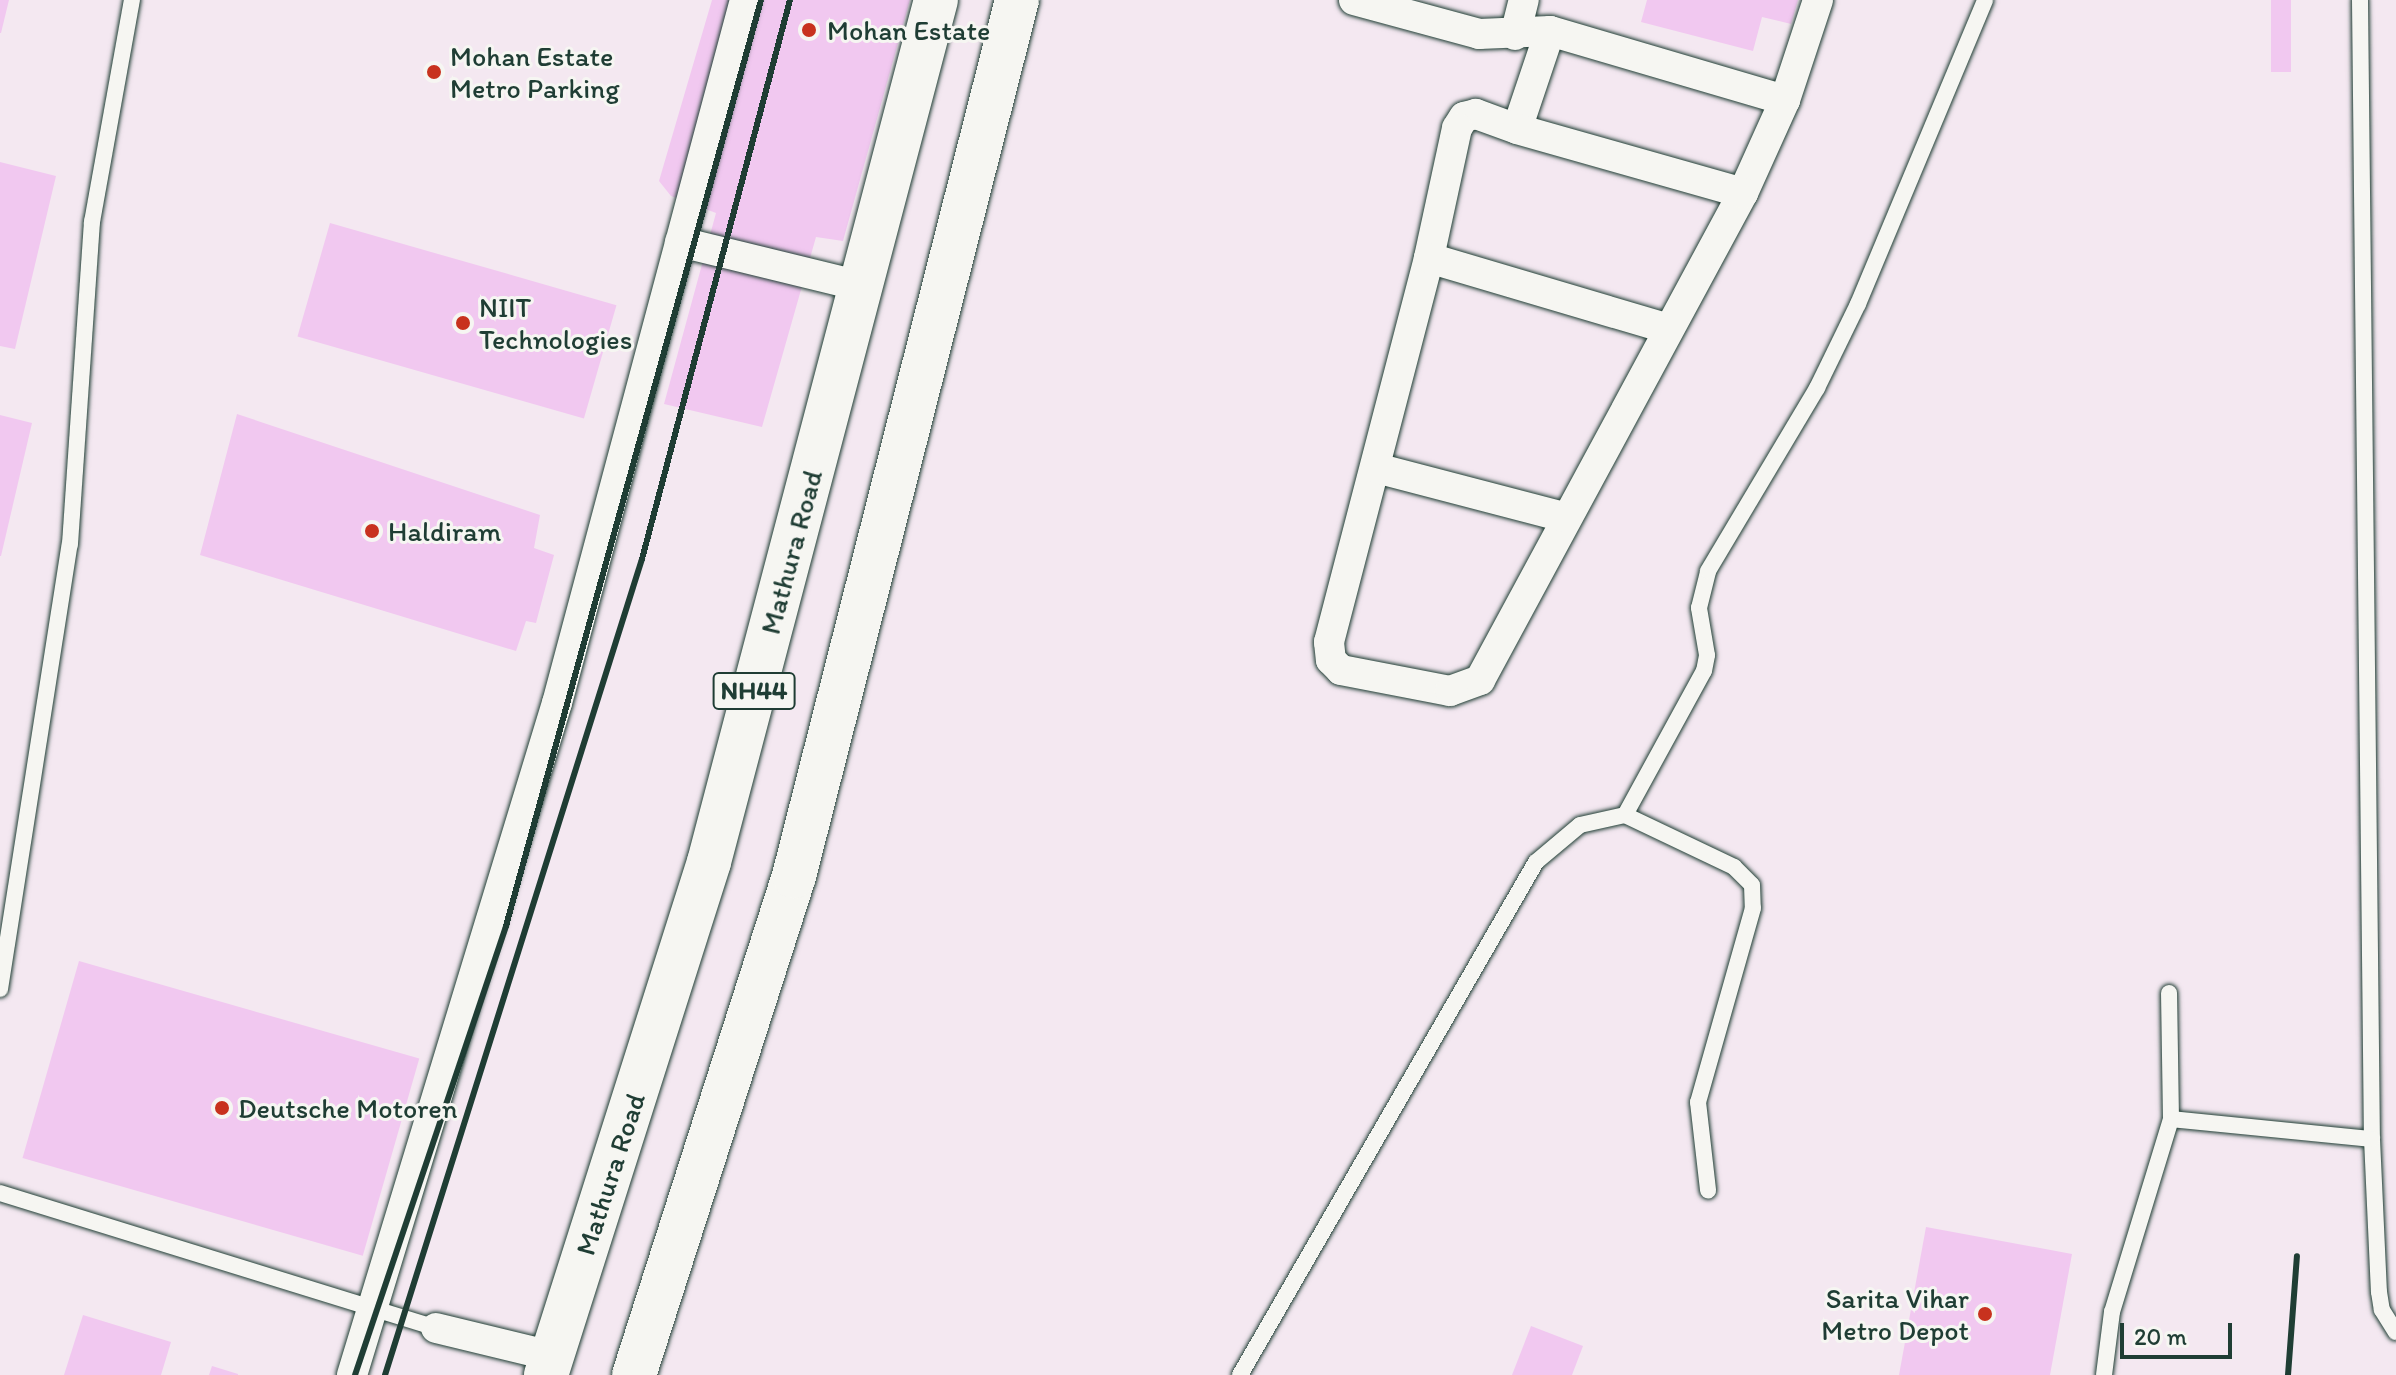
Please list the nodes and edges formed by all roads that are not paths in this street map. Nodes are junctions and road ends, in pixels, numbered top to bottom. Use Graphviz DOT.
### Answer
graph roads {
  1 [pos="132,0"];
  2 [pos="745,0"];
  3 [pos="936,0"];
  4 [pos="1017,0"];
  5 [pos="1354,0"];
  6 [pos="1524,0"];
  7 [pos="1818,0"];
  8 [pos="1985,0"];
  9 [pos="2360,0"];
  10 [pos="1550,31"];
  11 [pos="1515,35"];
  12 [pos="1785,100"];
  13 [pos="1517,129"];
  14 [pos="1743,193"];
  15 [pos="680,242"];
  16 [pos="1429,258"];
  17 [pos="860,286"];
  18 [pos="1668,329"];
  19 [pos="1376,468"];
  20 [pos="1564,517"];
  21 [pos="1625,815"];
  22 [pos="0,989"];
  23 [pos="2169,993"];
  24 [pos="2171,1119"];
  25 [pos="2372,1139"];
  26 [pos="1708,1190"];
  27 [pos="0,1193"];
  28 [pos="374,1306"];
  29 [pos="436,1328"];
  30 [pos="2396,1332"];
  31 [pos="549,1365"];
  32 [pos="352,1375"];
  33 [pos="634,1375"];
  34 [pos="1240,1375"];
  35 [pos="2104,1375"];
  1 -- 22 [label="lane"];
  2 -- 15 [label="street"];
  3 -- 17 [label="highway, Mathura Road / NH44"];
  4 -- 33 [label="highway, NH44"];
  5 -- 11 [label="street"];
  6 -- 11 [label="street"];
  7 -- 12 [label="street"];
  8 -- 21 [label="lane"];
  9 -- 25 [label="lane"];
  10 -- 11 [label="street"];
  10 -- 12 [label="street"];
  10 -- 13 [label="street"];
  12 -- 14 [label="street"];
  13 -- 14 [label="street"];
  13 -- 16 [label="street"];
  14 -- 18 [label="street"];
  15 -- 17 [label="street"];
  15 -- 28 [label="street"];
  16 -- 18 [label="street"];
  16 -- 19 [label="street"];
  17 -- 31 [label="highway, Mathura Road / NH44"];
  18 -- 20 [label="street"];
  19 -- 20 [label="street"];
  19 -- 20 [label="street"];
  21 -- 26 [label="lane"];
  21 -- 34 [label="lane"];
  23 -- 24 [label="lane"];
  24 -- 25 [label="lane"];
  24 -- 35 [label="lane"];
  25 -- 30 [label="lane"];
  27 -- 28 [label="lane"];
  28 -- 29 [label="lane"];
  28 -- 32 [label="street"];
  29 -- 31 [label="street"];
}
